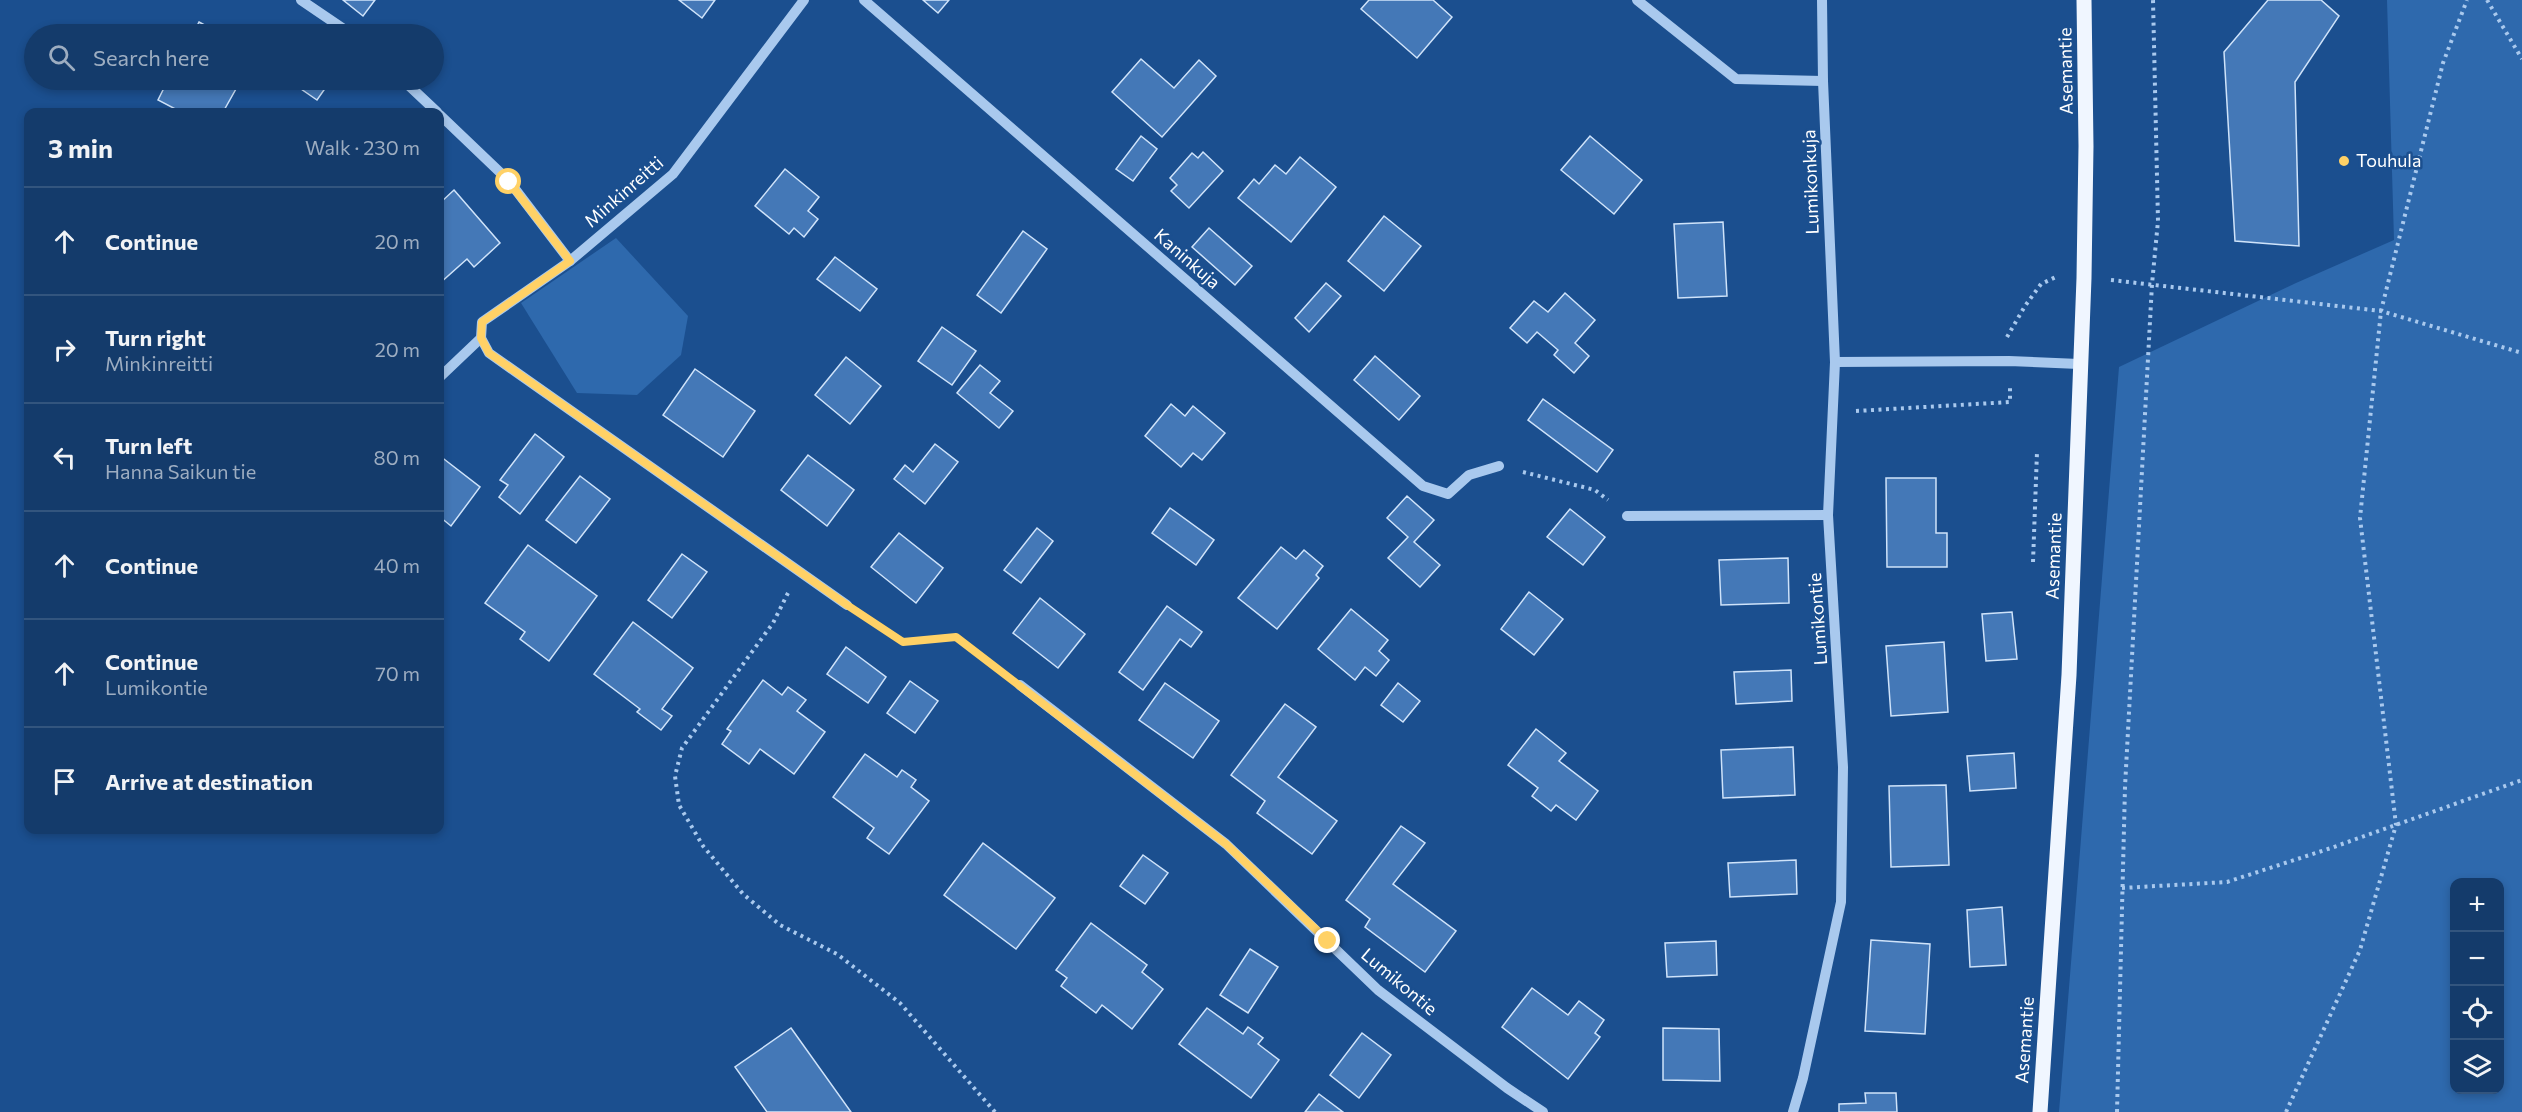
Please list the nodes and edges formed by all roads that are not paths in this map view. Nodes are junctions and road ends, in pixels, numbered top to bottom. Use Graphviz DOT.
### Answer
graph roads {
  1 [pos="301,0"];
  2 [pos="804,0"];
  3 [pos="864,0"];
  4 [pos="1637,0"];
  5 [pos="1822,0"];
  6 [pos="2084,0"];
  7 [pos="336,24"];
  8 [pos="1823,81"];
  9 [pos="413,90"];
  10 [pos="432,108"];
  11 [pos="444,120"];
  12 [pos="570,261"];
  13 [pos="481,338"];
  14 [pos="1835,362"];
  15 [pos="2079,364"];
  16 [pos="444,373"];
  17 [pos="1499,466"];
  18 [pos="1828,515"];
  19 [pos="1628,516"];
  20 [pos="847,605"];
  21 [pos="1020,685"];
  22 [pos="1543,1112"];
  23 [pos="1793,1112"];
  24 [pos="2040,1112"];
  1 -- 7 [label="street"];
  2 -- 12 [label="street, Minkinreitti"];
  3 -- 17 [label="street, Kaninkuja"];
  4 -- 8 [label="street"];
  5 -- 8 [label="street, Lumikonkuja"];
  6 -- 15 [label="main road, Asemantie"];
  8 -- 14 [label="street, Lumikonkuja"];
  9 -- 10 [label="street"];
  11 -- 12 [label="street"];
  12 -- 13 [label="street, Minkinreitti"];
  13 -- 16 [label="street, Minkinreitti"];
  13 -- 20 [label="street"];
  14 -- 15 [label="street"];
  14 -- 18 [label="street, Lumikontie"];
  15 -- 24 [label="main road, Asemantie"];
  18 -- 19 [label="street"];
  18 -- 23 [label="street, Lumikontie"];
  21 -- 22 [label="street, Lumikontie"];
}
